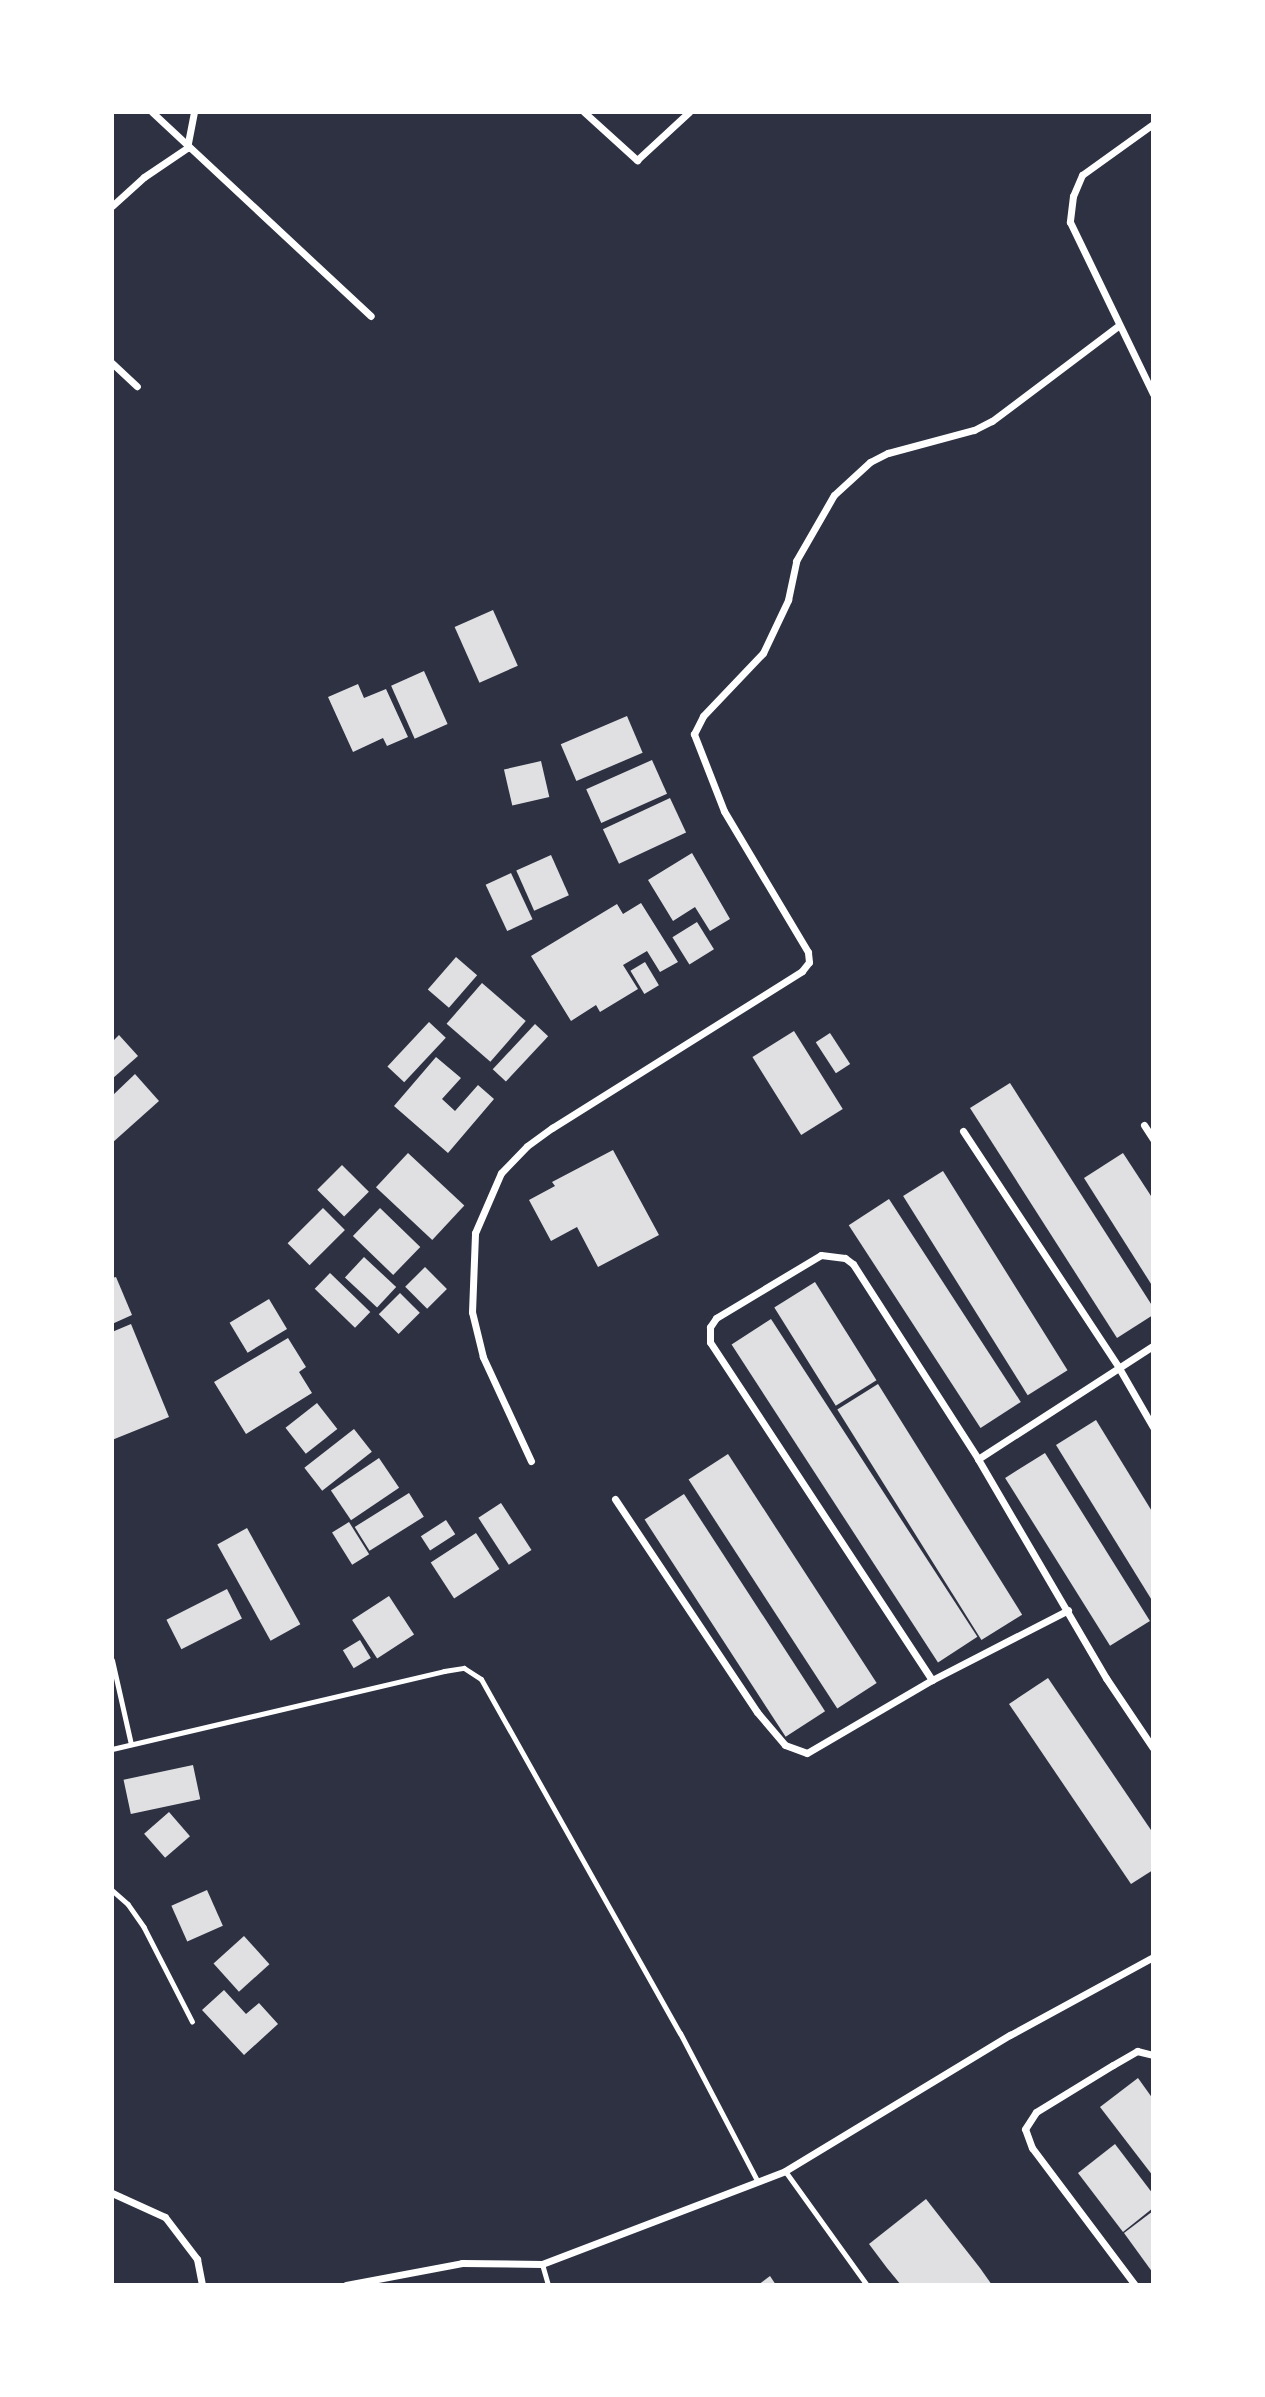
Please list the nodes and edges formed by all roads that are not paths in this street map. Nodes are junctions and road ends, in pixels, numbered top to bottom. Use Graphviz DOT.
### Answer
graph roads {
  1 [pos="152,112"];
  2 [pos="194,112"];
  3 [pos="584,112"];
  4 [pos="689,112"];
  5 [pos="1153,124"];
  6 [pos="187,148"];
  7 [pos="112,206"];
  8 [pos="371,316"];
  9 [pos="1118,326"];
  10 [pos="112,363"];
  11 [pos="137,386"];
  12 [pos="1153,394"];
  13 [pos="1144,1125"];
  14 [pos="963,1131"];
  15 [pos="1153,1139"];
  16 [pos="1153,1346"];
  17 [pos="1119,1368"];
  18 [pos="1153,1427"];
  19 [pos="978,1459"];
  20 [pos="531,1461"];
  21 [pos="615,1499"];
  22 [pos="1068,1610"];
  23 [pos="112,1660"];
  24 [pos="932,1680"];
  25 [pos="131,1744"];
  26 [pos="1153,1748"];
  27 [pos="112,1749"];
  28 [pos="1153,1957"];
  29 [pos="1153,2055"];
  30 [pos="785,2171"];
  31 [pos="757,2180"];
  32 [pos="112,2193"];
  33 [pos="542,2264"];
  34 [pos="202,2285"];
  35 [pos="346,2285"];
  36 [pos="548,2285"];
  37 [pos="867,2285"];
  38 [pos="1135,2285"];
  1 -- 6 [label="street"];
  2 -- 6 [label="street"];
  3 -- 4 [label="street"];
  5 -- 9 [label="street"];
  6 -- 7 [label="street"];
  6 -- 8 [label="street"];
  9 -- 12 [label="street"];
  9 -- 20 [label="street"];
  10 -- 11 [label="street"];
  13 -- 15 [label="street"];
  14 -- 17 [label="street"];
  16 -- 17 [label="street"];
  17 -- 18 [label="street"];
  17 -- 19 [label="street"];
  19 -- 22 [label="street"];
  19 -- 24 [label="street"];
  21 -- 24 [label="street"];
  22 -- 24 [label="street"];
  22 -- 26 [label="street"];
  23 -- 25 [label="lane"];
  25 -- 27 [label="lane"];
  25 -- 31 [label="lane"];
  28 -- 30 [label="street"];
  29 -- 38 [label="street"];
  30 -- 31 [label="street"];
  30 -- 37 [label="lane"];
  31 -- 33 [label="street"];
  32 -- 34 [label="street"];
  33 -- 35 [label="street"];
  33 -- 36 [label="lane"];
}
